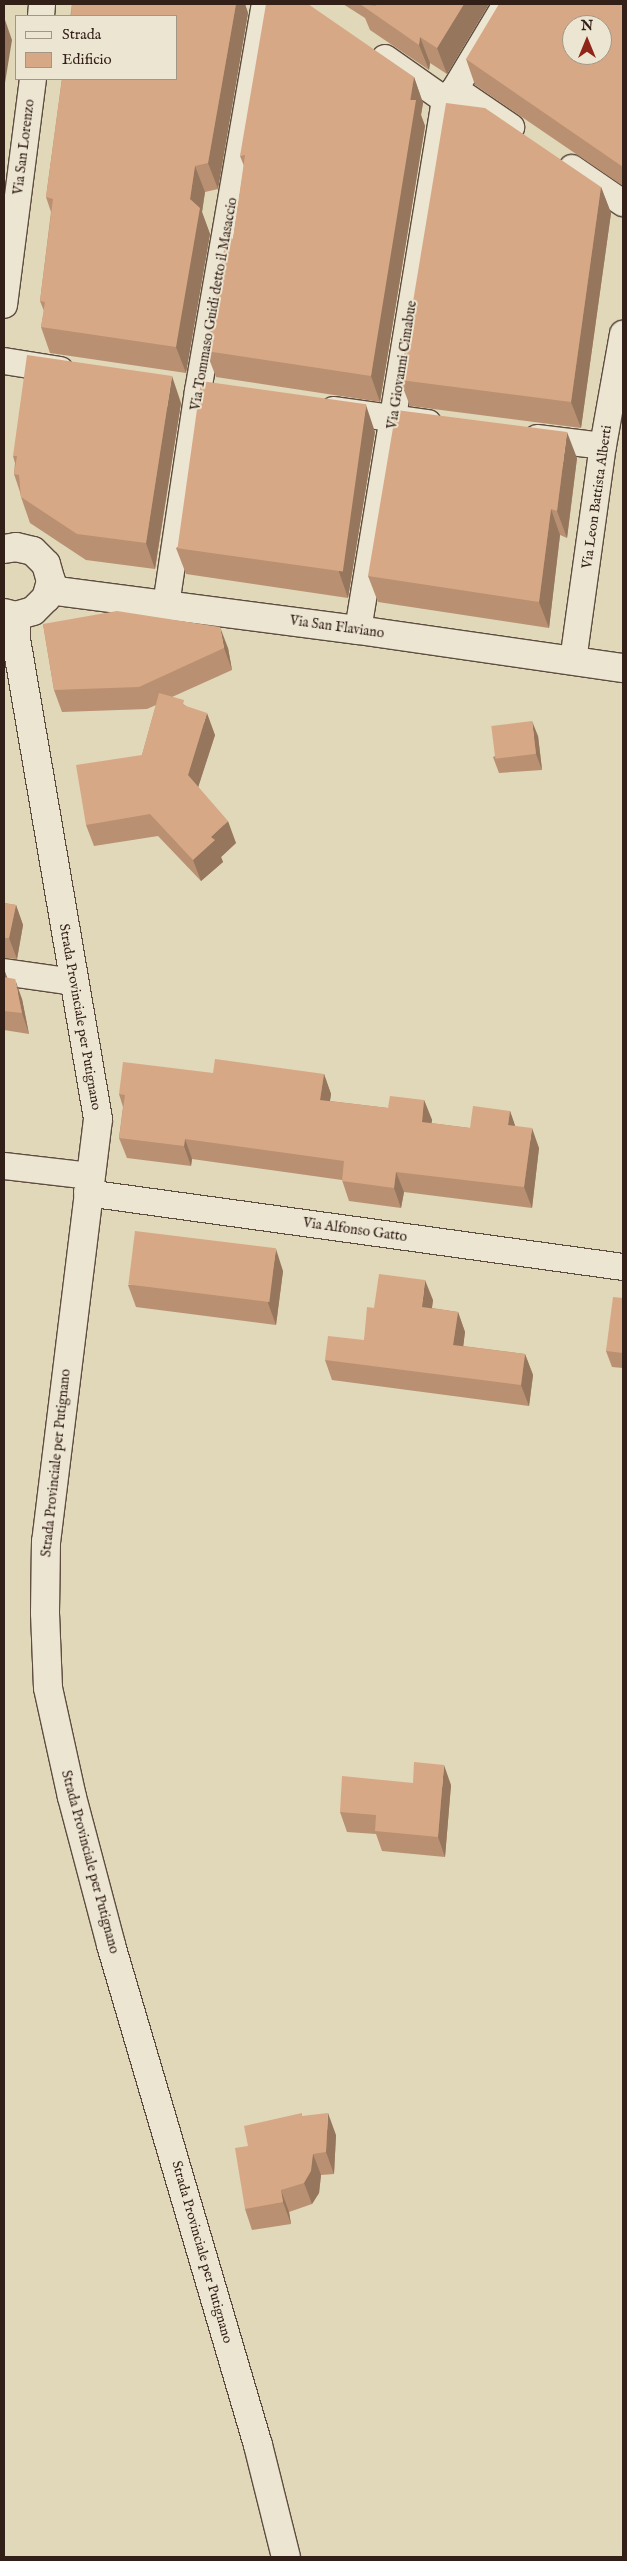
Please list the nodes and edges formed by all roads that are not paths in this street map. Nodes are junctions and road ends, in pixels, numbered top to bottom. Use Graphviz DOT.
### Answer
graph roads {
  1 [pos="265,4"];
  2 [pos="506,4"];
  3 [pos="363,43"];
  4 [pos="33,80"];
  5 [pos="450,94"];
  6 [pos="527,138"];
  7 [pos="551,154"];
  8 [pos="623,203"];
  9 [pos="4,305"];
  10 [pos="623,334"];
  11 [pos="4,361"];
  12 [pos="82,373"];
  13 [pos="305,406"];
  14 [pos="393,419"];
  15 [pos="450,426"];
  16 [pos="517,435"];
  17 [pos="603,446"];
  18 [pos="4,549"];
  19 [pos="49,590"];
  20 [pos="166,605"];
  21 [pos="10,614"];
  22 [pos="358,630"];
  23 [pos="573,661"];
  24 [pos="623,668"];
  25 [pos="4,972"];
  26 [pos="74,982"];
  27 [pos="4,1166"];
  28 [pos="88,1184"];
  29 [pos="623,1267"];
  30 [pos="286,2557"];
  1 -- 20 [label="street, Via Tommaso Guidi detto il Masaccio"];
  2 -- 5 [label="street, Via Giovanni Cimabue"];
  3 -- 5 [label="street"];
  4 -- 9 [label="street, Via San Lorenzo"];
  5 -- 6 [label="street"];
  5 -- 14 [label="street, Via Giovanni Cimabue"];
  7 -- 8 [label="street"];
  10 -- 17 [label="street, Via Leon Battista Alberti"];
  11 -- 12 [label="street"];
  13 -- 14 [label="street"];
  14 -- 15 [label="street"];
  14 -- 22 [label="street, Via Giovanni Cimabue"];
  16 -- 17 [label="street"];
  17 -- 23 [label="street, Via Leon Battista Alberti"];
  18 -- 19 [label="street"];
  19 -- 20 [label="street, Via San Flaviano"];
  19 -- 21 [label="street"];
  20 -- 22 [label="street, Via San Flaviano"];
  21 -- 26 [label="street, Strada Provinciale per Putignano"];
  22 -- 23 [label="street, Via San Flaviano"];
  23 -- 24 [label="street, Via San Flaviano"];
  25 -- 26 [label="street"];
  26 -- 28 [label="street, Strada Provinciale per Putignano"];
  27 -- 28 [label="street, Via Alfonso Gatto"];
  28 -- 29 [label="street, Via Alfonso Gatto"];
  28 -- 30 [label="street, Strada Provinciale per Putignano"];
}
